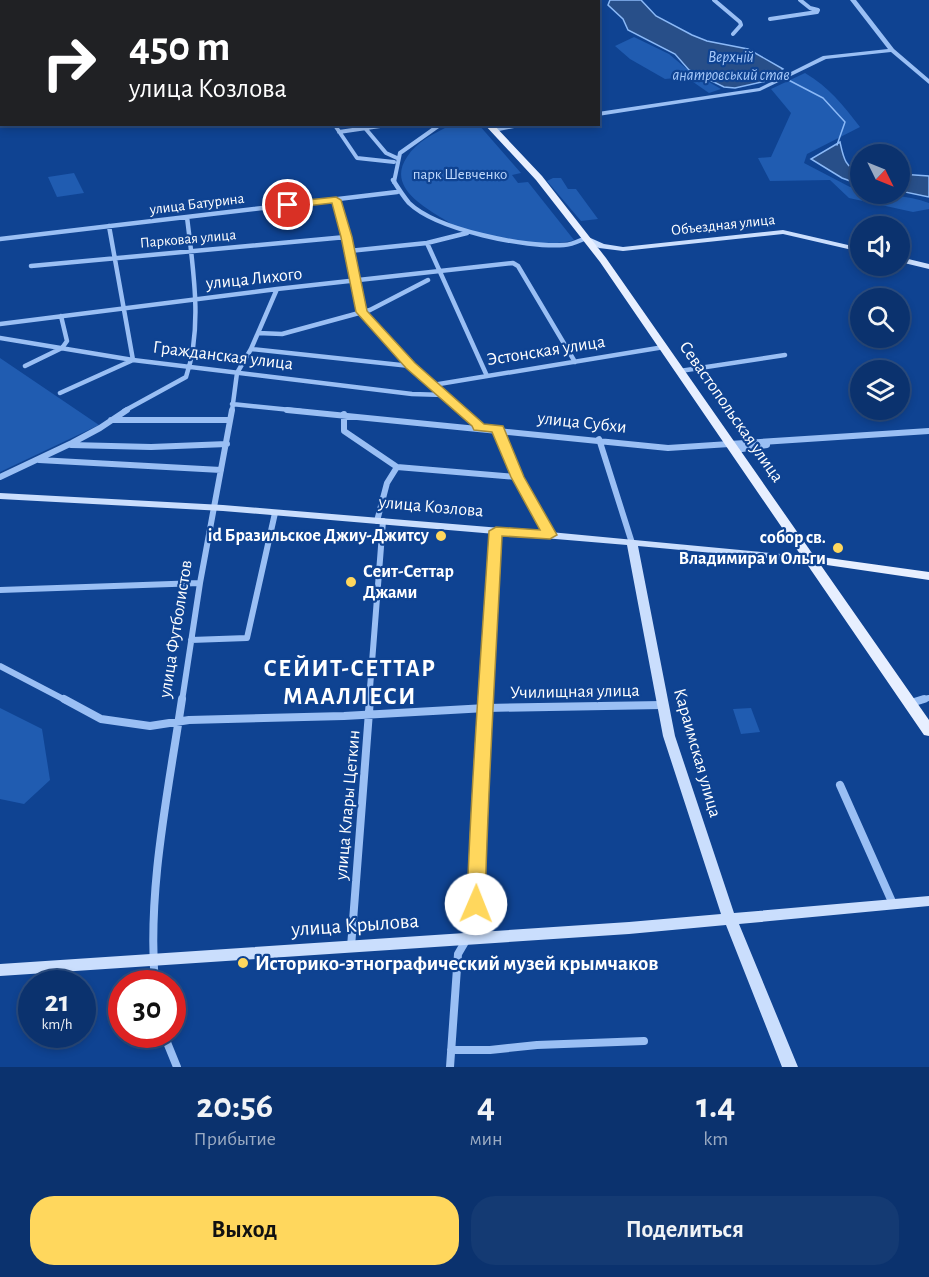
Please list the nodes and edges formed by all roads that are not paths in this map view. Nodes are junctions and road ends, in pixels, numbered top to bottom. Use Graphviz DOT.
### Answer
graph roads {
  1 [pos="714,0"];
  2 [pos="800,0"];
  3 [pos="853,0"];
  4 [pos="770,19"];
  5 [pos="733,34"];
  6 [pos="892,50"];
  7 [pos="929,82"];
  8 [pos="600,114"];
  9 [pos="335,126"];
  10 [pos="380,126"];
  11 [pos="437,126"];
  12 [pos="491,127"];
  13 [pos="365,128"];
  14 [pos="339,132"];
  15 [pos="396,160"];
  16 [pos="397,192"];
  17 [pos="336,200"];
  18 [pos="187,217"];
  19 [pos="109,226"];
  20 [pos="468,233"];
  21 [pos="346,237"];
  22 [pos="586,238"];
  23 [pos="0,239"];
  24 [pos="427,243"];
  25 [pos="850,247"];
  26 [pos="623,249"];
  27 [pos="191,251"];
  28 [pos="349,251"];
  29 [pos="116,258"];
  30 [pos="603,260"];
  31 [pos="910,262"];
  32 [pos="31,266"];
  33 [pos="929,267"];
  34 [pos="439,271"];
  35 [pos="428,280"];
  36 [pos="355,282"];
  37 [pos="277,289"];
  38 [pos="193,300"];
  39 [pos="124,308"];
  40 [pos="362,312"];
  41 [pos="61,316"];
  42 [pos="0,324"];
  43 [pos="258,333"];
  44 [pos="0,338"];
  45 [pos="664,347"];
  46 [pos="62,348"];
  47 [pos="251,349"];
  48 [pos="784,355"];
  49 [pos="133,360"];
  50 [pos="575,362"];
  51 [pos="25,366"];
  52 [pos="411,366"];
  53 [pos="192,367"];
  54 [pos="680,371"];
  55 [pos="237,373"];
  56 [pos="487,376"];
  57 [pos="433,385"];
  58 [pos="60,393"];
  59 [pos="444,395"];
  60 [pos="232,404"];
  61 [pos="345,414"];
  62 [pos="110,420"];
  63 [pos="230,420"];
  64 [pos="478,427"];
  65 [pos="499,429"];
  66 [pos="929,431"];
  67 [pos="599,439"];
  68 [pos="226,444"];
  69 [pos="68,445"];
  70 [pos="737,446"];
  71 [pos="37,460"];
  72 [pos="397,467"];
  73 [pos="221,471"];
  74 [pos="0,477"];
  75 [pos="517,477"];
  76 [pos="0,490"];
  77 [pos="5,496"];
  78 [pos="213,508"];
  79 [pos="275,513"];
  80 [pos="380,521"];
  81 [pos="496,531"];
  82 [pos="550,535"];
  83 [pos="632,543"];
  84 [pos="810,559"];
  85 [pos="929,576"];
  86 [pos="200,583"];
  87 [pos="0,590"];
  88 [pos="191,640"];
  89 [pos="0,666"];
  90 [pos="929,698"];
  91 [pos="910,703"];
  92 [pos="662,705"];
  93 [pos="486,708"];
  94 [pos="370,715"];
  95 [pos="178,722"];
  96 [pos="929,731"];
  97 [pos="840,785"];
  98 [pos="929,901"];
  99 [pos="892,904"];
  100 [pos="731,919"];
  101 [pos="467,938"];
  102 [pos="351,947"];
  103 [pos="153,960"];
  104 [pos="0,970"];
  105 [pos="154,970"];
  106 [pos="644,1041"];
  107 [pos="169,1048"];
  108 [pos="451,1050"];
  109 [pos="177,1067"];
  110 [pos="450,1067"];
  111 [pos="790,1067"];
  1 -- 5 [label="street"];
  2 -- 4 [label="street"];
  3 -- 6 [label="street"];
  6 -- 7 [label="street"];
  6 -- 8 [label="street"];
  9 -- 14 [label="street"];
  10 -- 13 [label="street"];
  11 -- 15 [label="street"];
  12 -- 22 [label="main road, Севастопольская улица"];
  13 -- 14 [label="street"];
  13 -- 15 [label="street"];
  14 -- 15 [label="street"];
  15 -- 16 [label="street"];
  16 -- 17 [label="street, улица Батурина"];
  16 -- 20 [label="street"];
  17 -- 18 [label="street, улица Батурина"];
  17 -- 21 [label="street"];
  18 -- 19 [label="street, улица Батурина"];
  18 -- 27 [label="street"];
  19 -- 23 [label="street, улица Батурина"];
  19 -- 29 [label="street"];
  20 -- 22 [label="street"];
  20 -- 24 [label="street"];
  21 -- 27 [label="street, Парковая улица"];
  21 -- 28 [label="street"];
  22 -- 26 [label="main road, Объездная улица"];
  22 -- 30 [label="main road, Севастопольская улица"];
  24 -- 28 [label="street"];
  24 -- 34 [label="street"];
  25 -- 26 [label="main road, Объездная улица"];
  26 -- 30 [label="main road, Объездная улица"];
  27 -- 29 [label="street, Парковая улица"];
  27 -- 38 [label="street"];
  28 -- 36 [label="street"];
  29 -- 32 [label="street, Парковая улица"];
  29 -- 39 [label="street"];
  30 -- 45 [label="main road, Севастопольская улица"];
  31 -- 33 [label="main road"];
  34 -- 36 [label="street, улица Лихого"];
  34 -- 50 [label="street, улица Лихого"];
  34 -- 56 [label="street"];
  35 -- 40 [label="street"];
  36 -- 37 [label="street, улица Лихого"];
  36 -- 40 [label="street"];
  37 -- 38 [label="street, улица Лихого"];
  37 -- 43 [label="street, улица Футболистов"];
  38 -- 39 [label="street, улица Лихого"];
  38 -- 53 [label="street"];
  39 -- 41 [label="street, улица Лихого"];
  39 -- 49 [label="street"];
  40 -- 43 [label="street"];
  40 -- 52 [label="street"];
  41 -- 42 [label="street, улица Лихого"];
  41 -- 46 [label="street"];
  43 -- 47 [label="street, улица Футболистов"];
  44 -- 46 [label="street, Гражданская улица"];
  45 -- 50 [label="street, Эстонская улица"];
  45 -- 54 [label="main road, Севастопольская улица"];
  46 -- 49 [label="street, Гражданская улица"];
  46 -- 51 [label="street"];
  47 -- 52 [label="street"];
  47 -- 55 [label="street, улица Футболистов"];
  48 -- 54 [label="street"];
  49 -- 53 [label="street, Гражданская улица"];
  49 -- 58 [label="street"];
  50 -- 56 [label="street, Эстонская улица"];
  52 -- 57 [label="street"];
  53 -- 55 [label="street, Гражданская улица"];
  53 -- 62 [label="street"];
  54 -- 70 [label="main road, Севастопольская улица"];
  55 -- 59 [label="street, Гражданская улица"];
  55 -- 60 [label="street, улица Футболистов"];
  56 -- 57 [label="street, Эстонская улица"];
  57 -- 59 [label="street"];
  59 -- 64 [label="street"];
  60 -- 61 [label="street, улица Субхи"];
  60 -- 63 [label="street, улица Футболистов"];
  61 -- 64 [label="street, улица Субхи"];
  61 -- 72 [label="street"];
  62 -- 63 [label="street"];
  62 -- 69 [label="street"];
  63 -- 68 [label="street, улица Футболистов"];
  64 -- 65 [label="street, улица Субхи"];
  65 -- 67 [label="street, улица Субхи"];
  65 -- 75 [label="street"];
  66 -- 70 [label="street, улица Субхи"];
  67 -- 70 [label="street, улица Субхи"];
  67 -- 83 [label="street, Караимская улица"];
  68 -- 69 [label="street"];
  68 -- 73 [label="street, улица Футболистов"];
  69 -- 71 [label="street"];
  70 -- 84 [label="main road, Севастопольская улица"];
  71 -- 73 [label="street"];
  71 -- 74 [label="street"];
  72 -- 75 [label="street"];
  72 -- 80 [label="street, улица Клары Цеткин"];
  73 -- 78 [label="street, улица Футболистов"];
  75 -- 82 [label="street"];
  76 -- 77 [label="main road"];
  77 -- 78 [label="main road, улица Козлова"];
  78 -- 79 [label="main road, улица Козлова"];
  78 -- 86 [label="street, улица Футболистов"];
  79 -- 80 [label="main road, улица Козлова"];
  79 -- 88 [label="street"];
  80 -- 81 [label="main road, улица Козлова"];
  80 -- 94 [label="street, улица Клары Цеткин"];
  81 -- 82 [label="main road, улица Козлова"];
  81 -- 93 [label="street"];
  82 -- 83 [label="main road, улица Козлова"];
  83 -- 84 [label="main road, улица Козлова"];
  83 -- 92 [label="main road, Караимская улица"];
  84 -- 85 [label="main road, улица Козлова"];
  84 -- 91 [label="main road, Севастопольская улица"];
  86 -- 87 [label="street"];
  86 -- 88 [label="street, улица Футболистов"];
  88 -- 95 [label="street, улица Футболистов"];
  89 -- 95 [label="street, Училищная улица"];
  90 -- 91 [label="street"];
  91 -- 96 [label="main road, Севастопольская улица"];
  92 -- 93 [label="street, Училищная улица"];
  92 -- 100 [label="main road, Караимская улица"];
  93 -- 94 [label="street, Училищная улица"];
  93 -- 101 [label="street"];
  94 -- 95 [label="street, Училищная улица"];
  94 -- 102 [label="street, улица Клары Цеткин"];
  95 -- 103 [label="street, улица Футболистов"];
  97 -- 99 [label="street"];
  98 -- 99 [label="main road, улица Крылова"];
  99 -- 100 [label="main road, улица Крылова"];
  100 -- 101 [label="main road, улица Крылова"];
  100 -- 111 [label="main road, Караимская улица"];
  101 -- 102 [label="main road, улица Крылова"];
  101 -- 108 [label="street"];
  102 -- 103 [label="main road, улица Крылова"];
  103 -- 104 [label="main road, улица Крылова"];
  103 -- 105 [label="street, улица Футболистов"];
  106 -- 108 [label="street"];
  107 -- 109 [label="street"];
  108 -- 110 [label="street"];
}
